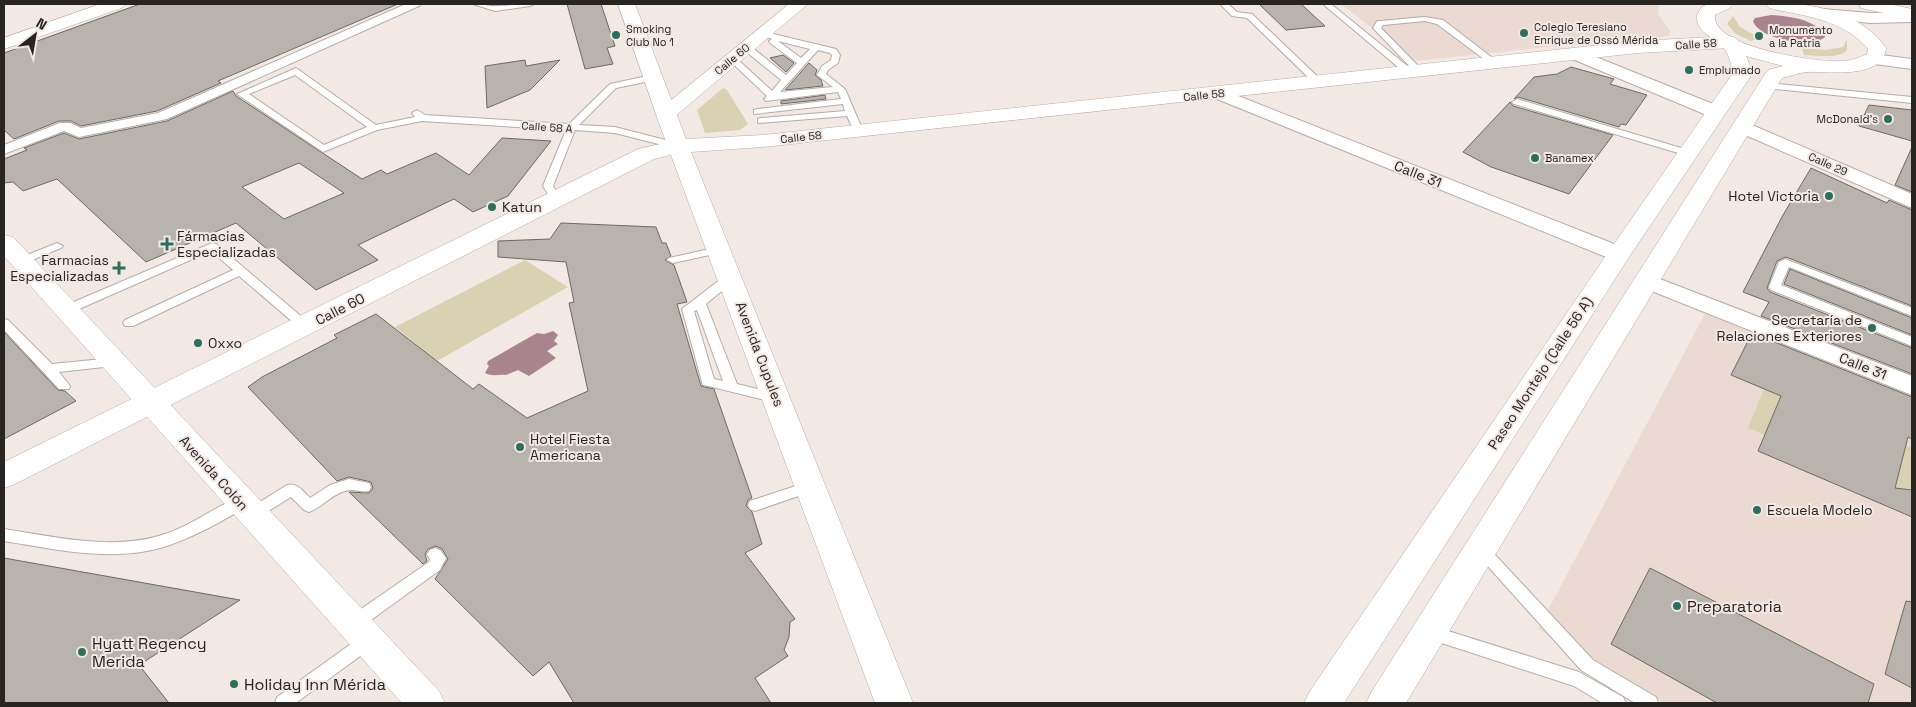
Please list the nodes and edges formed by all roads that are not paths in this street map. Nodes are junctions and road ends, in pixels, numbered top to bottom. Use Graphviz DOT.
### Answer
graph roads {
  1 [pos="116,4"];
  2 [pos="415,4"];
  3 [pos="477,4"];
  4 [pos="530,4"];
  5 [pos="626,4"];
  6 [pos="799,4"];
  7 [pos="1224,4"];
  8 [pos="1328,4"];
  9 [pos="1724,4"];
  10 [pos="1775,4"];
  11 [pos="1867,4"];
  12 [pos="1843,15"];
  13 [pos="1912,17"];
  14 [pos="764,33"];
  15 [pos="1730,42"];
  16 [pos="4,44"];
  17 [pos="817,46"];
  18 [pos="1873,50"];
  19 [pos="739,53"];
  20 [pos="1576,54"];
  21 [pos="802,63"];
  22 [pos="1495,63"];
  23 [pos="1912,64"];
  24 [pos="1810,66"];
  25 [pos="1414,72"];
  26 [pos="652,78"];
  27 [pos="786,80"];
  28 [pos="1318,82"];
  29 [pos="1768,86"];
  30 [pos="841,89"];
  31 [pos="1218,93"];
  32 [pos="772,96"];
  33 [pos="1912,100"];
  34 [pos="846,101"];
  35 [pos="1517,102"];
  36 [pos="1716,112"];
  37 [pos="666,114"];
  38 [pos="761,122"];
  39 [pos="854,122"];
  40 [pos="1743,127"];
  41 [pos="374,128"];
  42 [pos="571,128"];
  43 [pos="678,146"];
  44 [pos="4,150"];
  45 [pos="1688,153"];
  46 [pos="557,200"];
  47 [pos="1912,202"];
  48 [pos="57,246"];
  49 [pos="720,250"];
  50 [pos="10,252"];
  51 [pos="1619,254"];
  52 [pos="673,260"];
  53 [pos="240,271"];
  54 [pos="730,278"];
  55 [pos="1647,281"];
  56 [pos="700,303"];
  57 [pos="66,310"];
  58 [pos="1912,312"];
  59 [pos="129,322"];
  60 [pos="4,323"];
  61 [pos="305,326"];
  62 [pos="1912,342"];
  63 [pos="113,362"];
  64 [pos="48,369"];
  65 [pos="64,386"];
  66 [pos="1912,386"];
  67 [pos="732,387"];
  68 [pos="777,398"];
  69 [pos="151,404"];
  70 [pos="4,476"];
  71 [pos="811,486"];
  72 [pos="364,487"];
  73 [pos="755,505"];
  74 [pos="246,508"];
  75 [pos="4,535"];
  76 [pos="1481,549"];
  77 [pos="435,554"];
  78 [pos="360,632"];
  79 [pos="1429,632"];
  80 [pos="282,703"];
  81 [pos="426,703"];
  82 [pos="894,703"];
  83 [pos="1323,703"];
  84 [pos="1385,703"];
  85 [pos="1617,703"];
  86 [pos="1650,703"];
  1 -- 16 [label="main road"];
  2 -- 44 [label="street"];
  3 -- 4 [label="lane"];
  5 -- 26 [label="main road, Avenida Cupules"];
  6 -- 14 [label="main road, Calle 60"];
  7 -- 28 [label="lane"];
  8 -- 25 [label="lane"];
  9 -- 15 [label="main road"];
  10 -- 12 [label="main road"];
  11 -- 13 [label="main road"];
  12 -- 13 [label="street"];
  12 -- 18 [label="main road"];
  13 -- 18 [label="street"];
  14 -- 17 [label="lane"];
  14 -- 19 [label="main road, Calle 60"];
  14 -- 21 [label="lane"];
  15 -- 20 [label="main road, Calle 58"];
  15 -- 24 [label="main road"];
  15 -- 36 [label="main road, Paseo Montejo (Calle 56 A)"];
  17 -- 21 [label="lane"];
  17 -- 30 [label="lane"];
  18 -- 23 [label="street"];
  18 -- 24 [label="main road"];
  19 -- 27 [label="lane"];
  19 -- 32 [label="lane"];
  19 -- 37 [label="main road, Calle 60"];
  20 -- 22 [label="main road, Calle 58"];
  20 -- 36 [label="street"];
  21 -- 27 [label="lane"];
  22 -- 25 [label="main road, Calle 58"];
  22 -- 25 [label="lane"];
  24 -- 29 [label="main road"];
  25 -- 28 [label="main road, Calle 58"];
  26 -- 37 [label="main road, Avenida Cupules"];
  26 -- 42 [label="lane"];
  27 -- 32 [label="lane"];
  28 -- 31 [label="main road, Calle 58"];
  29 -- 33 [label="lane"];
  29 -- 40 [label="main road"];
  30 -- 32 [label="lane"];
  30 -- 34 [label="lane"];
  31 -- 39 [label="main road, Calle 58"];
  31 -- 51 [label="street, Calle 31"];
  32 -- 34 [label="lane"];
  34 -- 39 [label="lane"];
  35 -- 45 [label="lane"];
  36 -- 45 [label="main road, Paseo Montejo (Calle 56 A)"];
  37 -- 43 [label="main road, Avenida Cupules"];
  38 -- 39 [label="lane"];
  39 -- 43 [label="main road, Calle 58"];
  40 -- 47 [label="street, Calle 29"];
  40 -- 55 [label="main road"];
  41 -- 41 [label="lane, Calle 58 A"];
  41 -- 42 [label="lane, Calle 58 A"];
  42 -- 43 [label="lane, Calle 58 A"];
  42 -- 46 [label="lane"];
  43 -- 46 [label="main road, Calle 60"];
  43 -- 49 [label="main road, Avenida Cupules"];
  45 -- 51 [label="main road, Paseo Montejo (Calle 56 A)"];
  46 -- 61 [label="main road, Calle 60"];
  48 -- 50 [label="lane"];
  49 -- 52 [label="lane"];
  49 -- 54 [label="main road, Avenida Cupules"];
  50 -- 57 [label="main road, Avenida Colón"];
  51 -- 83 [label="main road, Paseo Montejo (Calle 56 A)"];
  53 -- 57 [label="lane"];
  53 -- 59 [label="lane"];
  53 -- 61 [label="lane"];
  54 -- 56 [label="lane"];
  54 -- 68 [label="main road, Avenida Cupules"];
  55 -- 66 [label="street, Calle 31"];
  55 -- 76 [label="main road"];
  56 -- 67 [label="lane"];
  56 -- 67 [label="lane"];
  57 -- 63 [label="main road, Avenida Colón"];
  58 -- 62 [label="lane"];
  60 -- 64 [label="lane"];
  61 -- 69 [label="main road, Calle 60"];
  63 -- 64 [label="lane"];
  63 -- 69 [label="main road, Avenida Colón"];
  64 -- 65 [label="lane"];
  67 -- 68 [label="lane"];
  68 -- 71 [label="main road, Avenida Cupules"];
  69 -- 70 [label="main road, Calle 60"];
  69 -- 74 [label="main road, Avenida Colón"];
  71 -- 73 [label="lane"];
  71 -- 82 [label="main road, Avenida Cupules"];
  72 -- 74 [label="lane"];
  74 -- 75 [label="lane"];
  74 -- 78 [label="main road, Avenida Colón"];
  76 -- 79 [label="main road"];
  76 -- 86 [label="lane"];
  77 -- 78 [label="lane"];
  78 -- 80 [label="lane"];
  78 -- 81 [label="main road, Avenida Colón"];
  79 -- 84 [label="main road"];
  79 -- 85 [label="lane"];
}
